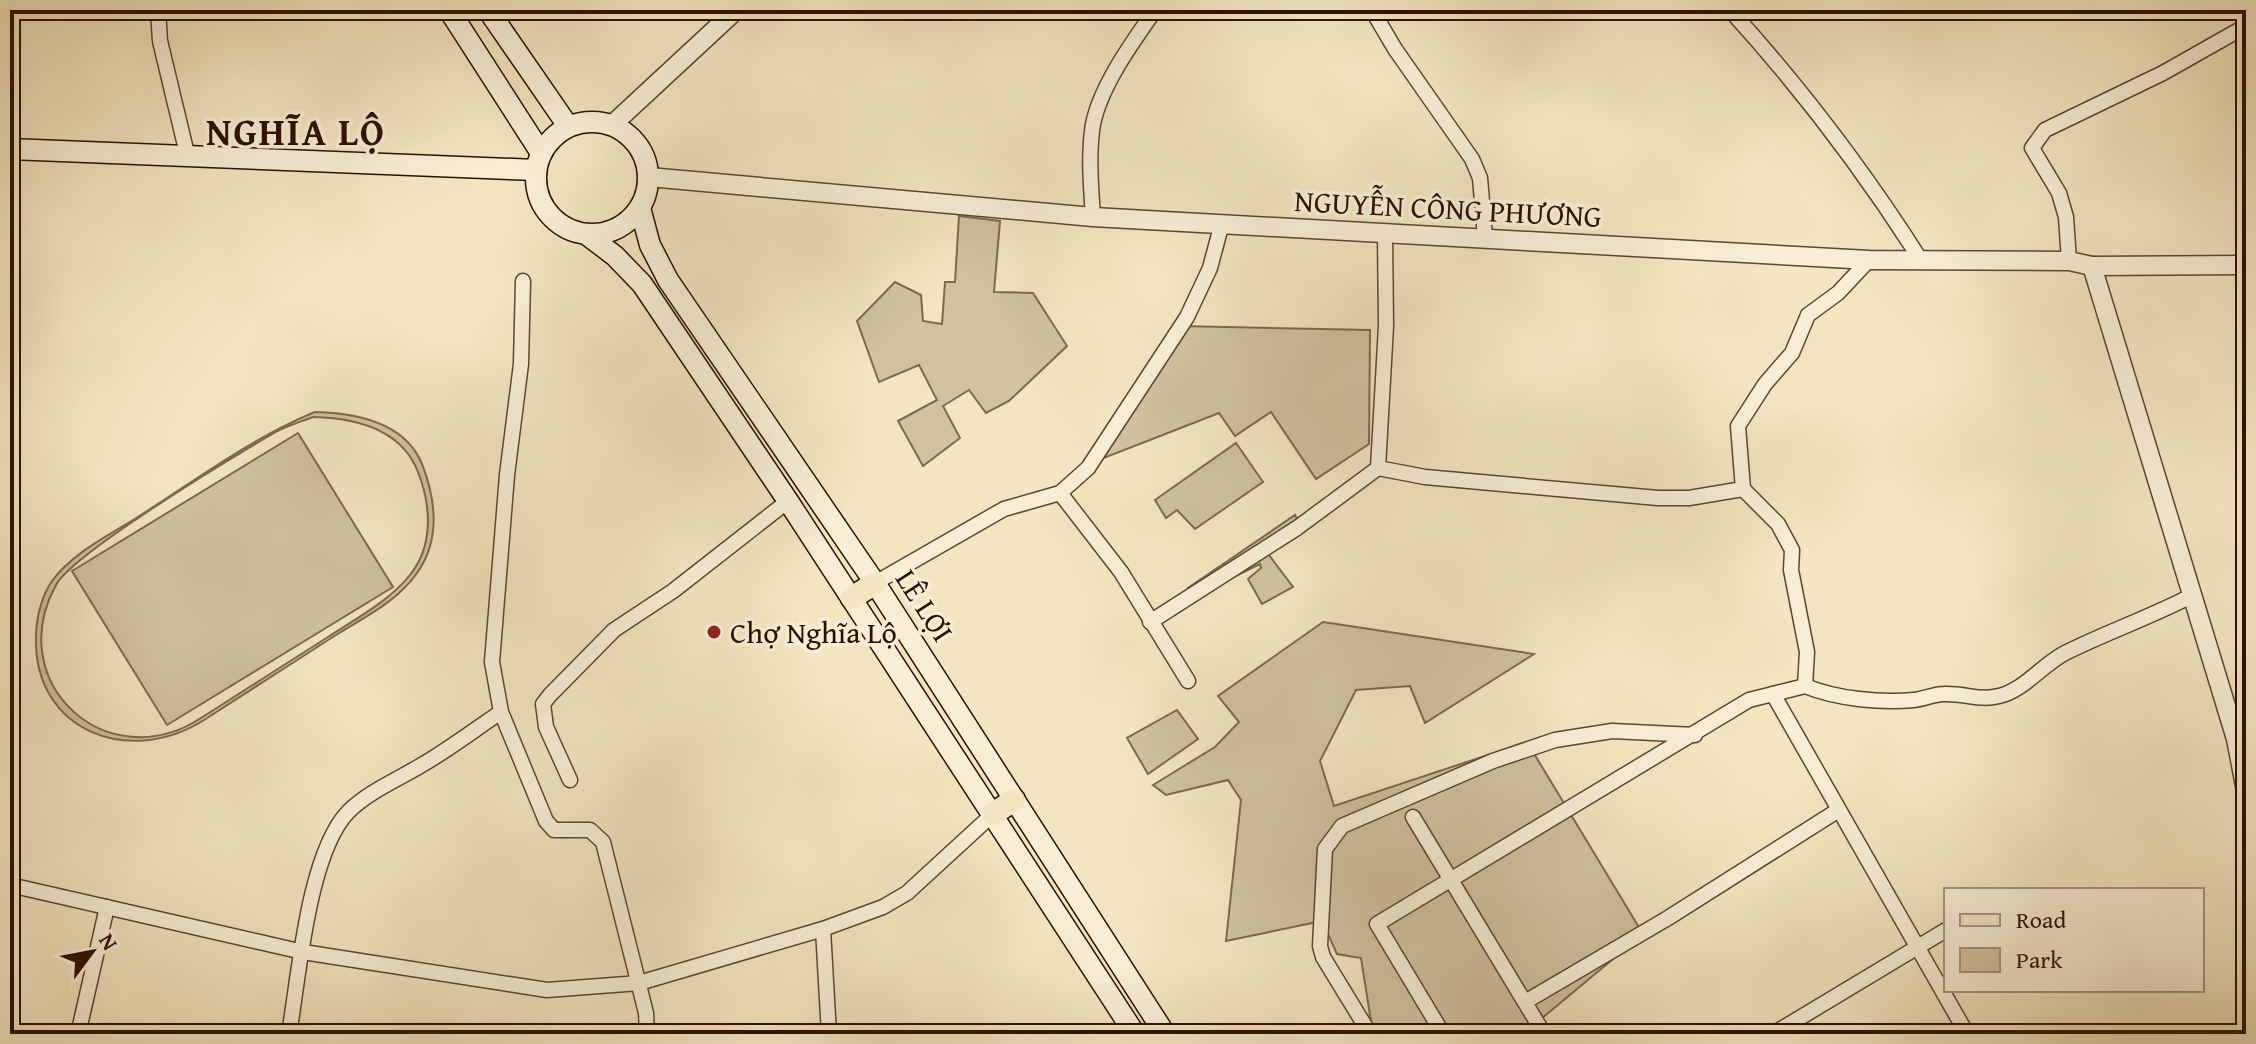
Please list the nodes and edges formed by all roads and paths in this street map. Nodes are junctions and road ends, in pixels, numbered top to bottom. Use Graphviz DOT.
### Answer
graph roads {
  1 [pos="158,10"];
  2 [pos="449,10"];
  3 [pos="488,10"];
  4 [pos="736,10"];
  5 [pos="1155,10"];
  6 [pos="1372,10"];
  7 [pos="1730,10"];
  8 [pos="2246,26"];
  9 [pos="612,125"];
  10 [pos="568,126"];
  11 [pos="10,149"];
  12 [pos="188,158"];
  13 [pos="539,162"];
  14 [pos="649,177"];
  15 [pos="640,208"];
  16 [pos="1093,217"];
  17 [pos="1222,223"];
  18 [pos="1385,233"];
  19 [pos="586,234"];
  20 [pos="1485,237"];
  21 [pos="1920,259"];
  22 [pos="1869,260"];
  23 [pos="2069,261"];
  24 [pos="2246,265"];
  25 [pos="2092,266"];
  26 [pos="523,281"];
  27 [pos="1378,468"];
  28 [pos="1743,489"];
  29 [pos="1060,493"];
  30 [pos="788,501"];
  31 [pos="875,583"];
  32 [pos="2193,595"];
  33 [pos="852,598"];
  34 [pos="1150,622"];
  35 [pos="1188,681"];
  36 [pos="1805,686"];
  37 [pos="1773,694"];
  38 [pos="501,712"];
  39 [pos="1695,735"];
  40 [pos="570,780"];
  41 [pos="2246,791"];
  42 [pos="1014,800"];
  43 [pos="1837,811"];
  44 [pos="993,814"];
  45 [pos="1413,817"];
  46 [pos="1454,880"];
  47 [pos="10,885"];
  48 [pos="107,907"];
  49 [pos="823,929"];
  50 [pos="1944,931"];
  51 [pos="1915,948"];
  52 [pos="303,952"];
  53 [pos="639,983"];
  54 [pos="1525,1002"];
  55 [pos="1432,1015"];
  56 [pos="79,1030"];
  57 [pos="289,1034"];
  58 [pos="647,1034"];
  59 [pos="829,1034"];
  60 [pos="1135,1034"];
  61 [pos="1165,1034"];
  62 [pos="1370,1034"];
  63 [pos="1435,1034"];
  64 [pos="1443,1034"];
  65 [pos="1544,1034"];
  66 [pos="1773,1034"];
  67 [pos="1967,1034"];
  1 -- 12 [label="street"];
  2 -- 13 [label="main road"];
  3 -- 10 [label="main road"];
  4 -- 9 [label="street"];
  5 -- 16 [label="street"];
  6 -- 20 [label="street"];
  7 -- 21 [label="street"];
  8 -- 23 [label="street"];
  9 -- 10 [label="main road"];
  9 -- 14 [label="main road"];
  10 -- 13 [label="main road"];
  11 -- 12 [label="main road"];
  12 -- 13 [label="main road"];
  13 -- 19 [label="main road"];
  14 -- 15 [label="main road"];
  14 -- 16 [label="street, NGUYỄN CÔNG PHƯƠNG"];
  15 -- 19 [label="main road"];
  15 -- 31 [label="main road, LÊ LỢI"];
  16 -- 17 [label="street, NGUYỄN CÔNG PHƯƠNG"];
  17 -- 18 [label="street, NGUYỄN CÔNG PHƯƠNG"];
  17 -- 29 [label="street"];
  18 -- 20 [label="street, NGUYỄN CÔNG PHƯƠNG"];
  18 -- 27 [label="street"];
  19 -- 30 [label="main road, LÊ LỢI"];
  20 -- 22 [label="street, NGUYỄN CÔNG PHƯƠNG"];
  21 -- 22 [label="street, NGUYỄN CÔNG PHƯƠNG"];
  21 -- 23 [label="street, NGUYỄN CÔNG PHƯƠNG"];
  22 -- 28 [label="street"];
  23 -- 25 [label="street, NGUYỄN CÔNG PHƯƠNG"];
  24 -- 25 [label="street, NGUYỄN CÔNG PHƯƠNG"];
  25 -- 32 [label="street"];
  26 -- 38 [label="street"];
  27 -- 28 [label="street"];
  27 -- 34 [label="street"];
  28 -- 36 [label="street"];
  29 -- 31 [label="street"];
  29 -- 34 [label="street"];
  30 -- 33 [label="main road, LÊ LỢI"];
  30 -- 40 [label="street"];
  31 -- 33 [label="main road"];
  31 -- 42 [label="main road, LÊ LỢI"];
  32 -- 36 [label="street"];
  32 -- 41 [label="street"];
  33 -- 44 [label="main road, LÊ LỢI"];
  34 -- 35 [label="street"];
  36 -- 37 [label="street"];
  37 -- 39 [label="street"];
  37 -- 43 [label="street"];
  38 -- 52 [label="street"];
  38 -- 53 [label="street"];
  39 -- 46 [label="street"];
  39 -- 62 [label="street"];
  42 -- 44 [label="main road"];
  42 -- 61 [label="main road, LÊ LỢI"];
  43 -- 51 [label="street"];
  43 -- 54 [label="street"];
  44 -- 49 [label="street"];
  44 -- 60 [label="main road, LÊ LỢI"];
  45 -- 46 [label="street"];
  46 -- 54 [label="street"];
  46 -- 55 [label="street"];
  47 -- 48 [label="street"];
  48 -- 52 [label="street"];
  48 -- 56 [label="street"];
  49 -- 53 [label="street"];
  49 -- 59 [label="street"];
  50 -- 51 [label="street"];
  51 -- 66 [label="street"];
  51 -- 67 [label="street"];
  52 -- 53 [label="street"];
  52 -- 57 [label="street"];
  53 -- 58 [label="street"];
  54 -- 65 [label="street"];
  55 -- 63 [label="street"];
  55 -- 64 [label="street"];
}
